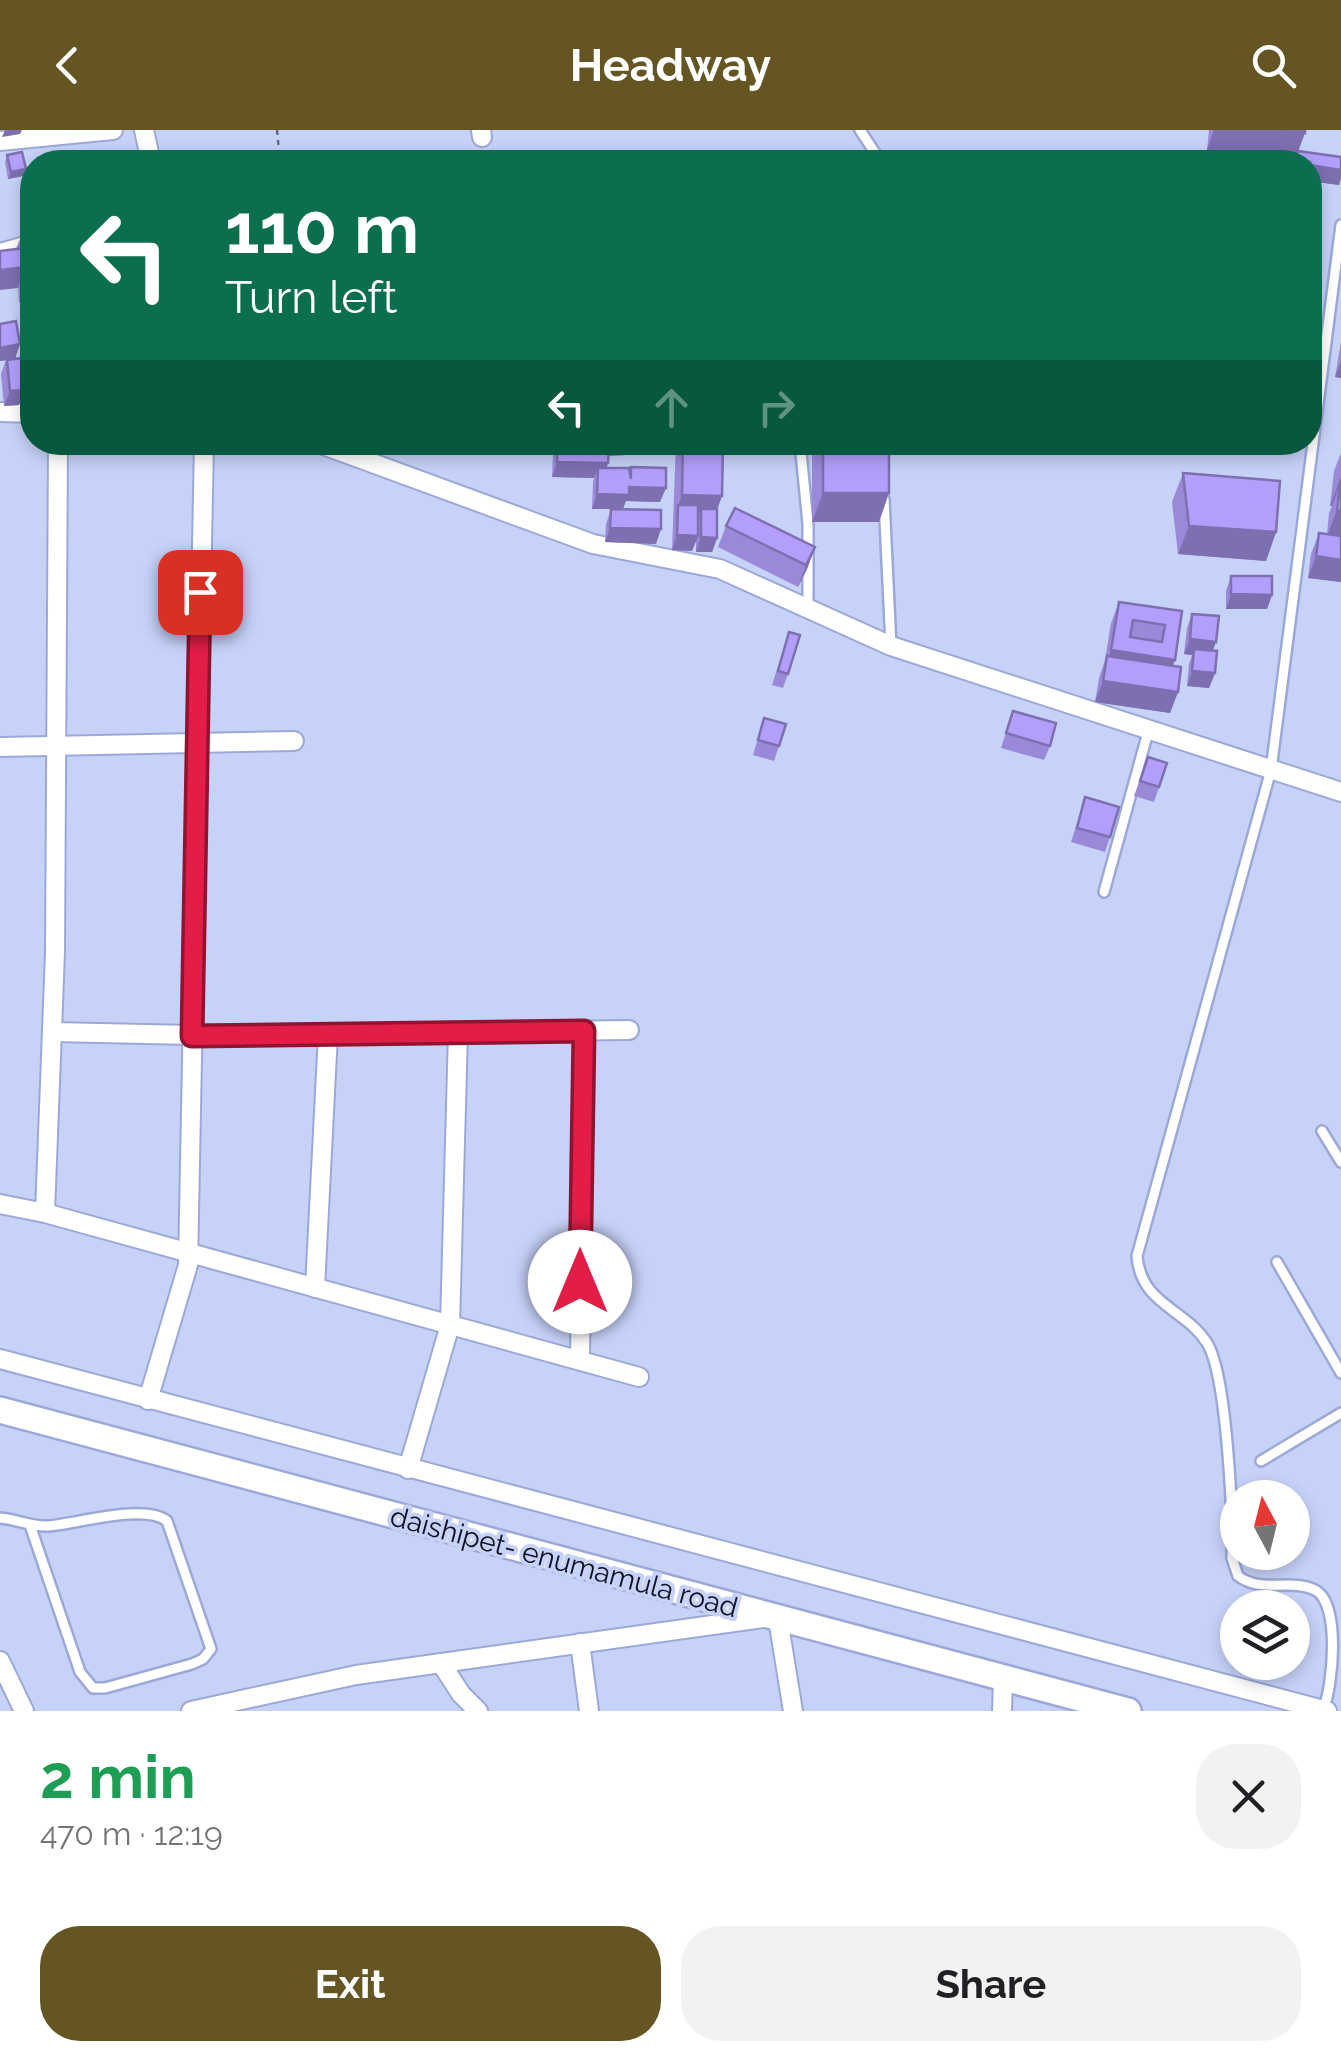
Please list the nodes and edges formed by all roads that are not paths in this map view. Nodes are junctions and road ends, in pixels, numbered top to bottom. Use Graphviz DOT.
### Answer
graph roads {
  1 [pos="113,130"];
  2 [pos="0,141"];
  3 [pos="1341,225"];
  4 [pos="1322,373"];
  5 [pos="58,455"];
  6 [pos="204,455"];
  7 [pos="350,455"];
  8 [pos="801,455"];
  9 [pos="1311,455"];
  10 [pos="883,480"];
  11 [pos="808,607"];
  12 [pos="892,646"];
  13 [pos="1148,732"];
  14 [pos="294,741"];
  15 [pos="198,742"];
  16 [pos="55,745"];
  17 [pos="0,747"];
  18 [pos="1271,770"];
  19 [pos="1341,792"];
  20 [pos="1104,892"];
  21 [pos="629,1030"];
  22 [pos="584,1031"];
  23 [pos="53,1032"];
  24 [pos="458,1032"];
  25 [pos="328,1034"];
  26 [pos="192,1036"];
  27 [pos="1322,1132"];
  28 [pos="1341,1162"];
  29 [pos="0,1204"];
  30 [pos="45,1213"];
  31 [pos="188,1253"];
  32 [pos="1278,1262"];
  33 [pos="315,1288"];
  34 [pos="450,1325"];
  35 [pos="0,1360"];
  36 [pos="580,1360"];
  37 [pos="1341,1374"];
  38 [pos="639,1377"];
  39 [pos="148,1400"];
  40 [pos="0,1410"];
  41 [pos="1341,1413"];
  42 [pos="1261,1461"];
  43 [pos="408,1468"];
  44 [pos="0,1518"];
  45 [pos="30,1524"];
  46 [pos="773,1618"];
  47 [pos="580,1643"];
  48 [pos="0,1661"];
  49 [pos="441,1663"];
  50 [pos="1003,1678"];
  51 [pos="1326,1710"];
  52 [pos="24,1711"];
  53 [pos="191,1711"];
  54 [pos="478,1711"];
  55 [pos="589,1711"];
  56 [pos="793,1711"];
  57 [pos="1002,1711"];
  58 [pos="1128,1711"];
  1 -- 2 [label="street"];
  3 -- 4 [label="lane"];
  5 -- 16 [label="street"];
  6 -- 15 [label="street"];
  7 -- 11 [label="street"];
  8 -- 11 [label="lane"];
  9 -- 18 [label="lane"];
  10 -- 12 [label="lane"];
  11 -- 12 [label="street"];
  12 -- 13 [label="street"];
  13 -- 18 [label="street"];
  13 -- 20 [label="lane"];
  14 -- 15 [label="street"];
  15 -- 16 [label="street"];
  15 -- 26 [label="street"];
  16 -- 17 [label="street"];
  16 -- 23 [label="street"];
  18 -- 19 [label="street"];
  18 -- 51 [label="lane"];
  21 -- 22 [label="street"];
  22 -- 24 [label="street"];
  22 -- 36 [label="street"];
  23 -- 26 [label="street"];
  23 -- 30 [label="street"];
  24 -- 25 [label="street"];
  24 -- 34 [label="street"];
  25 -- 26 [label="street"];
  25 -- 33 [label="street"];
  26 -- 31 [label="street"];
  27 -- 28 [label="lane"];
  29 -- 30 [label="street"];
  30 -- 31 [label="street"];
  31 -- 33 [label="street"];
  31 -- 39 [label="street"];
  32 -- 37 [label="lane"];
  33 -- 34 [label="street"];
  34 -- 36 [label="street"];
  34 -- 43 [label="street"];
  35 -- 39 [label="street"];
  36 -- 38 [label="street"];
  39 -- 43 [label="street"];
  40 -- 46 [label="street, daishipet- enumamula road"];
  41 -- 42 [label="lane"];
  43 -- 51 [label="street"];
  44 -- 45 [label="lane"];
  45 -- 45 [label="lane"];
  46 -- 47 [label="street"];
  46 -- 50 [label="street, daishipet- enumamula road"];
  46 -- 56 [label="street"];
  47 -- 49 [label="street"];
  47 -- 55 [label="street"];
  48 -- 52 [label="street"];
  49 -- 53 [label="street"];
  49 -- 54 [label="street"];
  50 -- 57 [label="street"];
  50 -- 58 [label="street, daishipet- enumamula road"];
}
